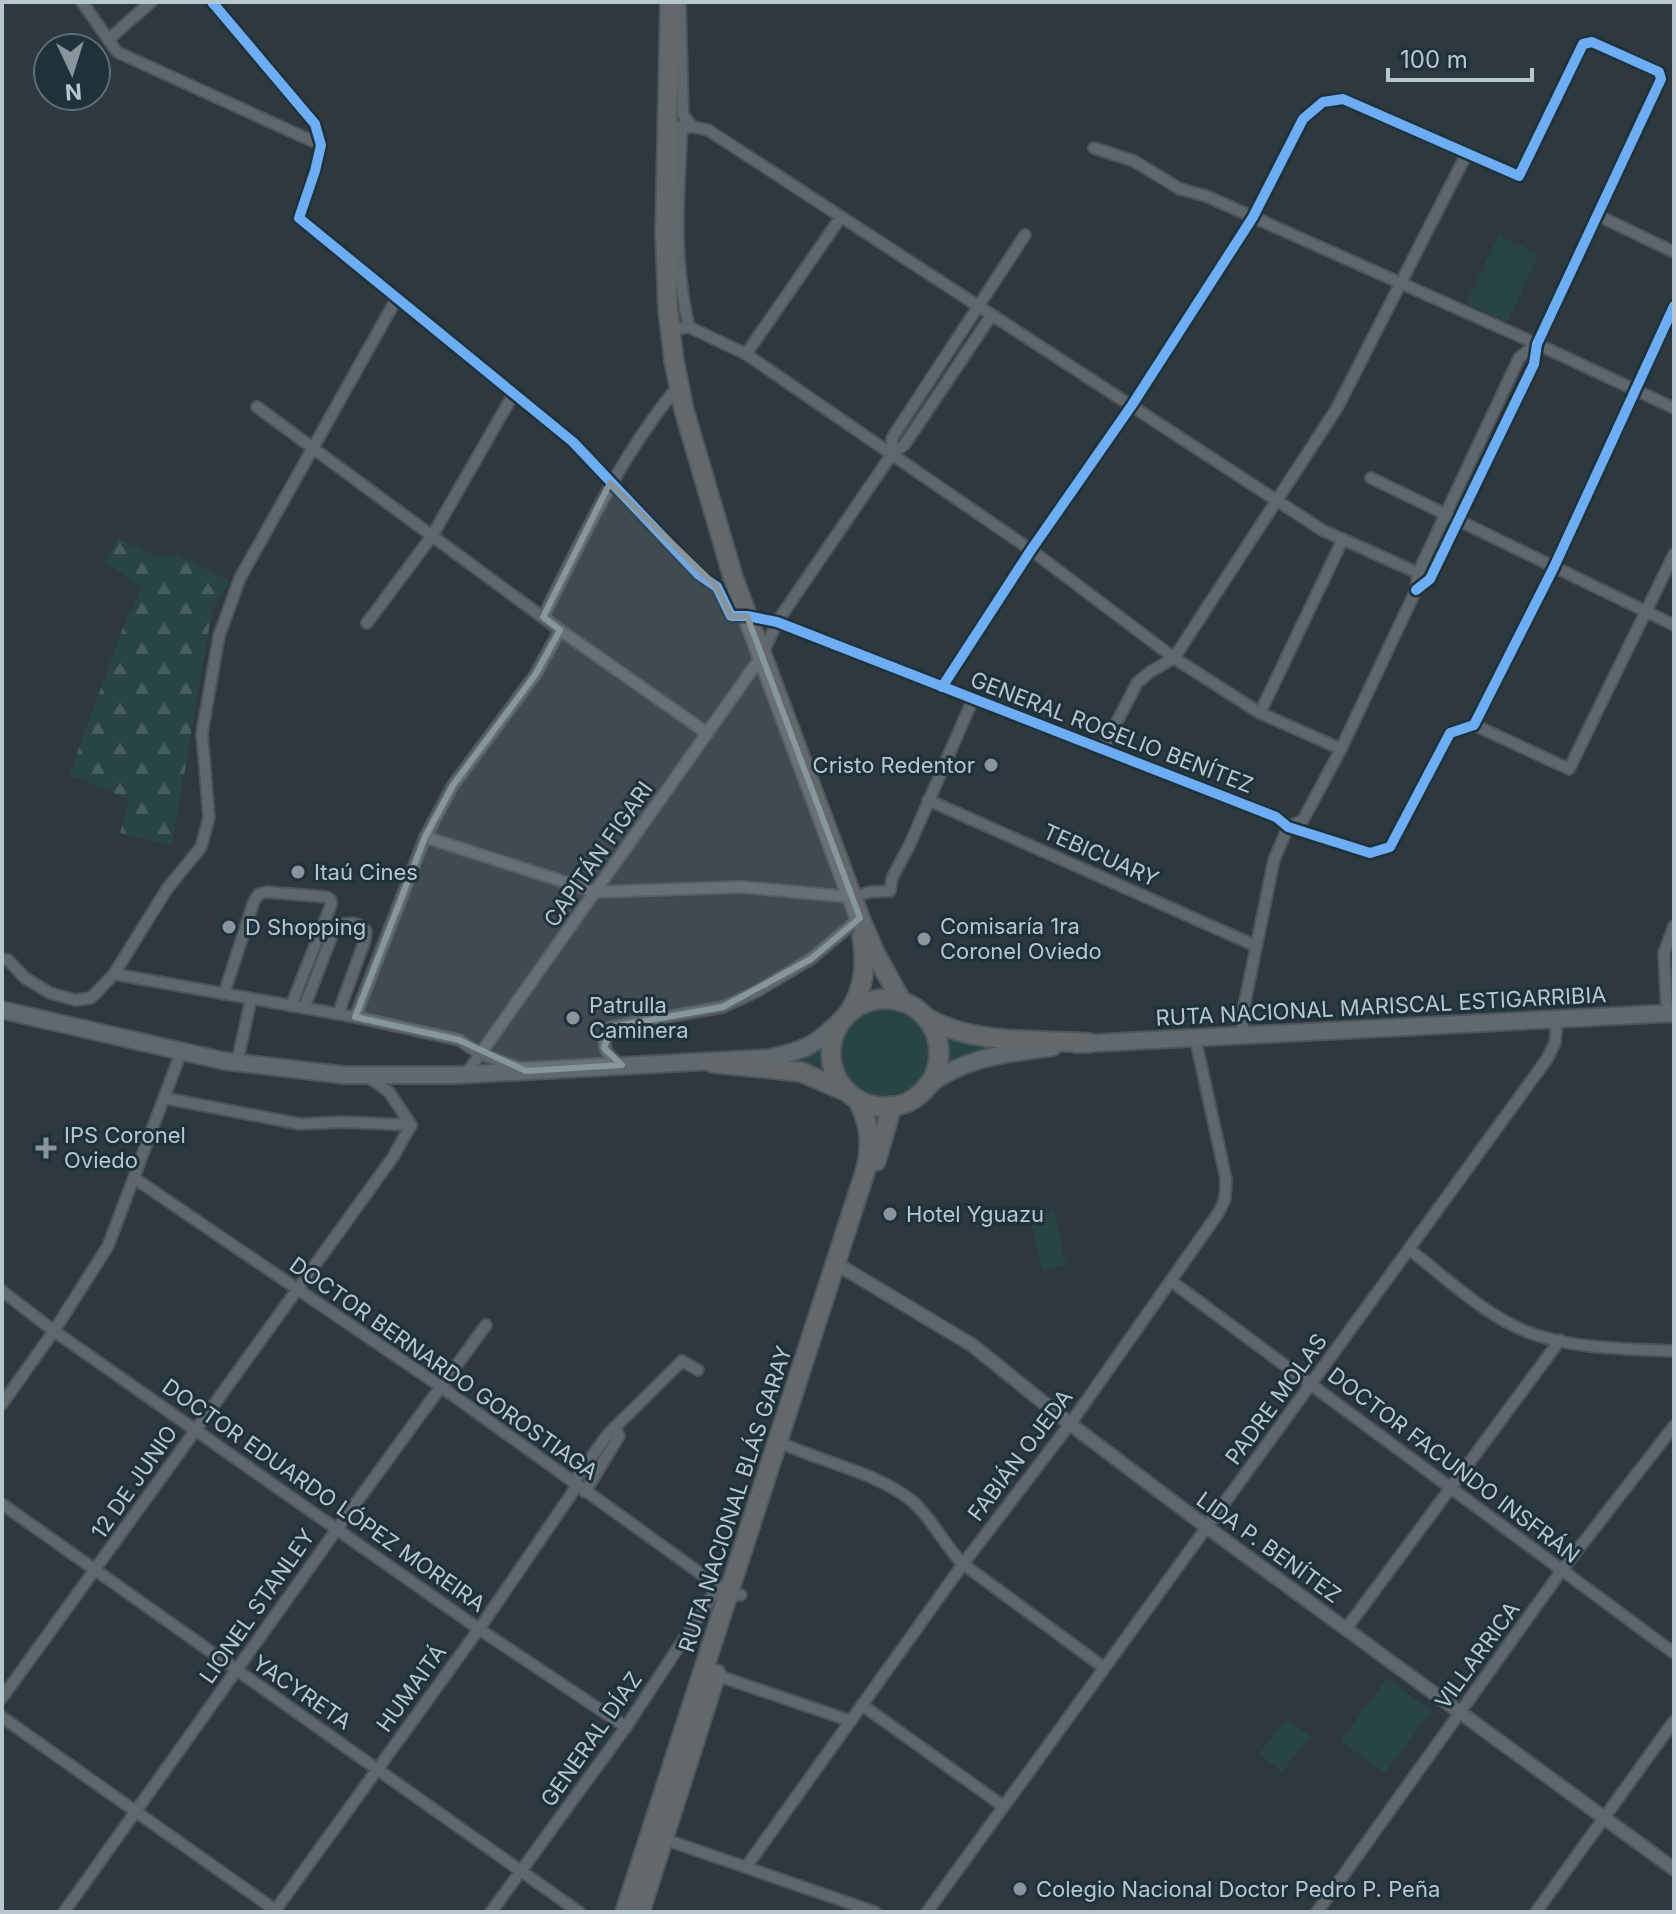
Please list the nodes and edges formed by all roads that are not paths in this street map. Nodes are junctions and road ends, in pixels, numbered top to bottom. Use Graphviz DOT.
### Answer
graph roads {
  1 [pos="82,2"];
  2 [pos="151,2"];
  3 [pos="212,2"];
  4 [pos="670,2"];
  5 [pos="680,2"];
  6 [pos="104,32"];
  7 [pos="112,36"];
  8 [pos="112,44"];
  9 [pos="681,127"];
  10 [pos="321,145"];
  11 [pos="1094,148"];
  12 [pos="1467,153"];
  13 [pos="1597,215"];
  14 [pos="841,217"];
  15 [pos="1253,217"];
  16 [pos="1025,235"];
  17 [pos="1674,252"];
  18 [pos="1401,283"];
  19 [pos="397,298"];
  20 [pos="1674,306"];
  21 [pos="977,307"];
  22 [pos="991,316"];
  23 [pos="680,328"];
  24 [pos="1537,344"];
  25 [pos="746,354"];
  26 [pos="679,385"];
  27 [pos="1635,390"];
  28 [pos="513,395"];
  29 [pos="1132,405"];
  30 [pos="257,407"];
  31 [pos="1674,408"];
  32 [pos="312,447"];
  33 [pos="892,454"];
  34 [pos="1371,478"];
  35 [pos="610,483"];
  36 [pos="1277,500"];
  37 [pos="1446,514"];
  38 [pos="1459,520"];
  39 [pos="432,536"];
  40 [pos="1343,539"];
  41 [pos="1031,550"];
  42 [pos="1674,554"];
  43 [pos="1554,567"];
  44 [pos="1418,573"];
  45 [pos="1416,590"];
  46 [pos="1646,612"];
  47 [pos="747,616"];
  48 [pos="543,617"];
  49 [pos="777,622"];
  50 [pos="367,623"];
  51 [pos="1674,625"];
  52 [pos="560,630"];
  53 [pos="761,657"];
  54 [pos="1174,658"];
  55 [pos="942,687"];
  56 [pos="973,699"];
  57 [pos="1260,713"];
  58 [pos="1474,725"];
  59 [pos="707,733"];
  60 [pos="1103,749"];
  61 [pos="1341,749"];
  62 [pos="928,800"];
  63 [pos="1288,827"];
  64 [pos="425,837"];
  65 [pos="596,892"];
  66 [pos="852,897"];
  67 [pos="860,918"];
  68 [pos="1674,926"];
  69 [pos="1256,946"];
  70 [pos="2,959"];
  71 [pos="114,974"];
  72 [pos="224,994"];
  73 [pos="251,999"];
  74 [pos="902,1002"];
  75 [pos="291,1006"];
  76 [pos="304,1008"];
  77 [pos="2,1010"];
  78 [pos="1670,1013"];
  79 [pos="338,1014"];
  80 [pos="846,1015"];
  81 [pos="355,1017"];
  82 [pos="926,1018"];
  83 [pos="1557,1020"];
  84 [pos="1243,1034"];
  85 [pos="1195,1037"];
  86 [pos="1089,1043"];
  87 [pos="182,1050"];
  88 [pos="480,1054"];
  89 [pos="237,1063"];
  90 [pos="713,1063"];
  91 [pos="622,1065"];
  92 [pos="526,1071"];
  93 [pos="466,1074"];
  94 [pos="367,1076"];
  95 [pos="927,1086"];
  96 [pos="852,1096"];
  97 [pos="164,1098"];
  98 [pos="892,1106"];
  99 [pos="411,1125"];
  100 [pos="134,1178"];
  101 [pos="1410,1250"];
  102 [pos="840,1268"];
  103 [pos="1171,1281"];
  104 [pos="298,1289"];
  105 [pos="2,1291"];
  106 [pos="486,1325"];
  107 [pos="54,1331"];
  108 [pos="1560,1340"];
  109 [pos="1674,1351"];
  110 [pos="698,1370"];
  111 [pos="1311,1384"];
  112 [pos="440,1386"];
  113 [pos="2,1404"];
  114 [pos="1070,1424"];
  115 [pos="615,1427"];
  116 [pos="196,1429"];
  117 [pos="1672,1433"];
  118 [pos="784,1444"];
  119 [pos="578,1487"];
  120 [pos="1451,1487"];
  121 [pos="2,1504"];
  122 [pos="1208,1528"];
  123 [pos="337,1529"];
  124 [pos="963,1564"];
  125 [pos="96,1570"];
  126 [pos="1562,1570"];
  127 [pos="729,1592"];
  128 [pos="479,1629"];
  129 [pos="1346,1629"];
  130 [pos="1674,1653"];
  131 [pos="1103,1667"];
  132 [pos="236,1671"];
  133 [pos="716,1675"];
  134 [pos="2,1698"];
  135 [pos="862,1705"];
  136 [pos="1461,1713"];
  137 [pos="2,1717"];
  138 [pos="851,1721"];
  139 [pos="1674,1721"];
  140 [pos="626,1727"];
  141 [pos="377,1768"];
  142 [pos="1003,1806"];
  143 [pos="136,1811"];
  144 [pos="1604,1817"];
  145 [pos="657,1837"];
  146 [pos="746,1867"];
  147 [pos="1674,1869"];
  148 [pos="522,1870"];
  149 [pos="276,1911"];
  150 [pos="64,1912"];
  151 [pos="491,1912"];
  152 [pos="579,1912"];
  153 [pos="625,1912"];
  154 [pos="640,1912"];
  155 [pos="875,1912"];
  156 [pos="927,1912"];
  157 [pos="1317,1912"];
  158 [pos="1536,1912"];
  1 -- 6 [label="street"];
  2 -- 7 [label="street"];
  3 -- 10 [label="street"];
  4 -- 9 [label="highway"];
  5 -- 9 [label="street"];
  8 -- 10 [label="street"];
  9 -- 14 [label="street"];
  9 -- 23 [label="highway"];
  10 -- 19 [label="street"];
  11 -- 15 [label="street"];
  12 -- 13 [label="street"];
  12 -- 15 [label="street"];
  12 -- 18 [label="street"];
  13 -- 17 [label="street"];
  13 -- 24 [label="street"];
  14 -- 21 [label="street"];
  14 -- 25 [label="street"];
  15 -- 18 [label="street"];
  15 -- 29 [label="street"];
  16 -- 21 [label="street"];
  18 -- 24 [label="street"];
  18 -- 36 [label="street"];
  19 -- 28 [label="street"];
  19 -- 32 [label="street"];
  20 -- 27 [label="street"];
  21 -- 22 [label="street"];
  21 -- 33 [label="street"];
  22 -- 29 [label="street"];
  22 -- 33 [label="street"];
  23 -- 25 [label="street"];
  23 -- 26 [label="highway"];
  24 -- 27 [label="street"];
  24 -- 37 [label="street"];
  24 -- 38 [label="street"];
  25 -- 33 [label="street"];
  26 -- 35 [label="street"];
  26 -- 47 [label="highway"];
  27 -- 31 [label="street"];
  27 -- 43 [label="street"];
  28 -- 35 [label="street"];
  28 -- 39 [label="street"];
  29 -- 36 [label="street"];
  29 -- 41 [label="street"];
  30 -- 32 [label="street"];
  32 -- 39 [label="street"];
  32 -- 71 [label="street"];
  33 -- 41 [label="street"];
  33 -- 49 [label="street, CAPITÁN FIGARI"];
  34 -- 37 [label="street"];
  35 -- 47 [label="street"];
  35 -- 48 [label="street"];
  36 -- 40 [label="street"];
  36 -- 54 [label="street"];
  37 -- 38 [label="street"];
  37 -- 44 [label="street"];
  38 -- 43 [label="street"];
  38 -- 45 [label="street"];
  39 -- 48 [label="street"];
  39 -- 50 [label="street"];
  40 -- 44 [label="street"];
  40 -- 57 [label="street"];
  41 -- 54 [label="street"];
  41 -- 55 [label="street"];
  42 -- 46 [label="street"];
  43 -- 46 [label="street"];
  43 -- 58 [label="street"];
  44 -- 45 [label="street"];
  45 -- 61 [label="street"];
  46 -- 51 [label="street"];
  46 -- 58 [label="street"];
  47 -- 49 [label="street, GENERAL ROGELIO BENÍTEZ"];
  47 -- 53 [label="highway"];
  48 -- 52 [label="street"];
  49 -- 53 [label="street, CAPITÁN FIGARI"];
  49 -- 55 [label="street, GENERAL ROGELIO BENÍTEZ"];
  52 -- 59 [label="street"];
  52 -- 64 [label="street"];
  53 -- 59 [label="street, CAPITÁN FIGARI"];
  53 -- 66 [label="highway"];
  54 -- 57 [label="street"];
  54 -- 60 [label="street"];
  55 -- 56 [label="street, GENERAL ROGELIO BENÍTEZ"];
  56 -- 60 [label="street, GENERAL ROGELIO BENÍTEZ"];
  56 -- 62 [label="street"];
  57 -- 61 [label="street"];
  58 -- 63 [label="street, GENERAL ROGELIO BENÍTEZ"];
  59 -- 65 [label="street, CAPITÁN FIGARI"];
  60 -- 63 [label="street, GENERAL ROGELIO BENÍTEZ"];
  61 -- 63 [label="street"];
  62 -- 66 [label="street"];
  62 -- 69 [label="street, TEBICUARY"];
  63 -- 69 [label="street"];
  64 -- 65 [label="street"];
  64 -- 81 [label="street"];
  65 -- 66 [label="street"];
  65 -- 88 [label="street, CAPITÁN FIGARI"];
  66 -- 67 [label="highway"];
  67 -- 74 [label="highway"];
  67 -- 80 [label="highway"];
  67 -- 91 [label="street"];
  68 -- 78 [label="street"];
  69 -- 84 [label="street"];
  70 -- 71 [label="street"];
  71 -- 72 [label="street"];
  72 -- 73 [label="street"];
  72 -- 75 [label="street"];
  73 -- 75 [label="street"];
  73 -- 89 [label="street"];
  74 -- 80 [label="highway"];
  74 -- 82 [label="highway"];
  75 -- 76 [label="street"];
  76 -- 79 [label="street"];
  76 -- 79 [label="street"];
  77 -- 87 [label="main road"];
  78 -- 83 [label="main road, RUTA NACIONAL MARISCAL ESTIGARRIBIA"];
  79 -- 81 [label="street"];
  80 -- 90 [label="main road"];
  80 -- 96 [label="highway"];
  81 -- 88 [label="street"];
  82 -- 86 [label="highway"];
  82 -- 95 [label="highway"];
  83 -- 84 [label="main road, RUTA NACIONAL MARISCAL ESTIGARRIBIA"];
  83 -- 101 [label="street, PADRE MOLAS"];
  84 -- 85 [label="main road, RUTA NACIONAL MARISCAL ESTIGARRIBIA"];
  85 -- 86 [label="main road, RUTA NACIONAL MARISCAL ESTIGARRIBIA"];
  85 -- 103 [label="street, FABIÁN OJEDA"];
  86 -- 95 [label="main road, RUTA NACIONAL MARISCAL ESTIGARRIBIA"];
  87 -- 89 [label="main road"];
  87 -- 97 [label="street"];
  88 -- 92 [label="street"];
  88 -- 93 [label="street, CAPITÁN FIGARI"];
  89 -- 94 [label="main road"];
  90 -- 91 [label="main road"];
  90 -- 96 [label="highway"];
  91 -- 92 [label="main road"];
  92 -- 93 [label="main road"];
  93 -- 94 [label="main road"];
  94 -- 99 [label="street"];
  95 -- 98 [label="highway"];
  96 -- 98 [label="highway"];
  96 -- 102 [label="highway, RUTA NACIONAL BLÁS GARAY"];
  97 -- 99 [label="street"];
  97 -- 100 [label="street"];
  98 -- 102 [label="highway, RUTA NACIONAL BLÁS GARAY"];
  99 -- 104 [label="street, 12 DE JUNIO"];
  100 -- 104 [label="street, DOCTOR BERNARDO GOROSTIAGA"];
  100 -- 107 [label="street"];
  101 -- 108 [label="street"];
  101 -- 111 [label="street, PADRE MOLAS"];
  102 -- 114 [label="street, LIDA P. BENÍTEZ"];
  102 -- 118 [label="highway, RUTA NACIONAL BLÁS GARAY"];
  103 -- 111 [label="street, DOCTOR FACUNDO INSFRÁN"];
  103 -- 114 [label="street, FABIÁN OJEDA"];
  104 -- 112 [label="street, DOCTOR BERNARDO GOROSTIAGA"];
  104 -- 116 [label="street, 12 DE JUNIO"];
  105 -- 107 [label="street, DOCTOR EDUARDO LÓPEZ MOREIRA"];
  106 -- 112 [label="street, LIONEL STANLEY"];
  107 -- 113 [label="street"];
  107 -- 116 [label="street, DOCTOR EDUARDO LÓPEZ MOREIRA"];
  108 -- 109 [label="street"];
  108 -- 120 [label="street"];
  110 -- 115 [label="street"];
  111 -- 120 [label="street, DOCTOR FACUNDO INSFRÁN"];
  111 -- 122 [label="street, PADRE MOLAS"];
  112 -- 119 [label="street, DOCTOR BERNARDO GOROSTIAGA"];
  112 -- 123 [label="street, LIONEL STANLEY"];
  114 -- 122 [label="street, LIDA P. BENÍTEZ"];
  114 -- 124 [label="street, FABIÁN OJEDA"];
  115 -- 119 [label="street"];
  115 -- 119 [label="street"];
  116 -- 123 [label="street, DOCTOR EDUARDO LÓPEZ MOREIRA"];
  116 -- 125 [label="street, 12 DE JUNIO"];
  117 -- 126 [label="street, VILLARRICA"];
  118 -- 124 [label="street"];
  118 -- 127 [label="highway, RUTA NACIONAL BLÁS GARAY"];
  119 -- 127 [label="street, DOCTOR BERNARDO GOROSTIAGA"];
  119 -- 128 [label="street, HUMAITÁ"];
  120 -- 126 [label="street, DOCTOR FACUNDO INSFRÁN"];
  120 -- 129 [label="street"];
  121 -- 125 [label="street, YACYRETA"];
  122 -- 129 [label="street, LIDA P. BENÍTEZ"];
  122 -- 131 [label="street, PADRE MOLAS"];
  123 -- 128 [label="street, DOCTOR EDUARDO LÓPEZ MOREIRA"];
  123 -- 132 [label="street, LIONEL STANLEY"];
  124 -- 131 [label="street"];
  124 -- 135 [label="street, FABIÁN OJEDA"];
  125 -- 132 [label="street, YACYRETA"];
  125 -- 134 [label="street, 12 DE JUNIO"];
  126 -- 130 [label="street, DOCTOR FACUNDO INSFRÁN"];
  126 -- 136 [label="street, VILLARRICA"];
  127 -- 133 [label="highway, RUTA NACIONAL BLÁS GARAY"];
  127 -- 140 [label="street, GENERAL DÍAZ"];
  127 -- 145 [label="highway, RUTA NACIONAL BLÁS GARAY"];
  128 -- 140 [label="street, DOCTOR EDUARDO LÓPEZ MOREIRA"];
  128 -- 141 [label="street, HUMAITÁ"];
  129 -- 136 [label="street, LIDA P. BENÍTEZ"];
  131 -- 142 [label="street, PADRE MOLAS"];
  132 -- 141 [label="street, YACYRETA"];
  132 -- 143 [label="street, LIONEL STANLEY"];
  133 -- 138 [label="street"];
  133 -- 145 [label="highway, RUTA NACIONAL BLÁS GARAY"];
  135 -- 138 [label="street, FABIÁN OJEDA"];
  135 -- 142 [label="street"];
  136 -- 144 [label="street, LIDA P. BENÍTEZ"];
  136 -- 157 [label="street, VILLARRICA"];
  137 -- 143 [label="street"];
  138 -- 146 [label="street, FABIÁN OJEDA"];
  139 -- 144 [label="street"];
  140 -- 148 [label="street, GENERAL DÍAZ"];
  141 -- 148 [label="street, YACYRETA"];
  141 -- 149 [label="street, HUMAITÁ"];
  142 -- 156 [label="street, PADRE MOLAS"];
  143 -- 149 [label="street"];
  143 -- 150 [label="street, LIONEL STANLEY"];
  144 -- 147 [label="street, LIDA P. BENÍTEZ"];
  144 -- 158 [label="street"];
  145 -- 146 [label="street"];
  145 -- 153 [label="highway, RUTA NACIONAL BLÁS GARAY"];
  145 -- 154 [label="highway, RUTA NACIONAL BLÁS GARAY"];
  146 -- 155 [label="street"];
  148 -- 151 [label="street, GENERAL DÍAZ"];
  148 -- 152 [label="street, YACYRETA"];
}
